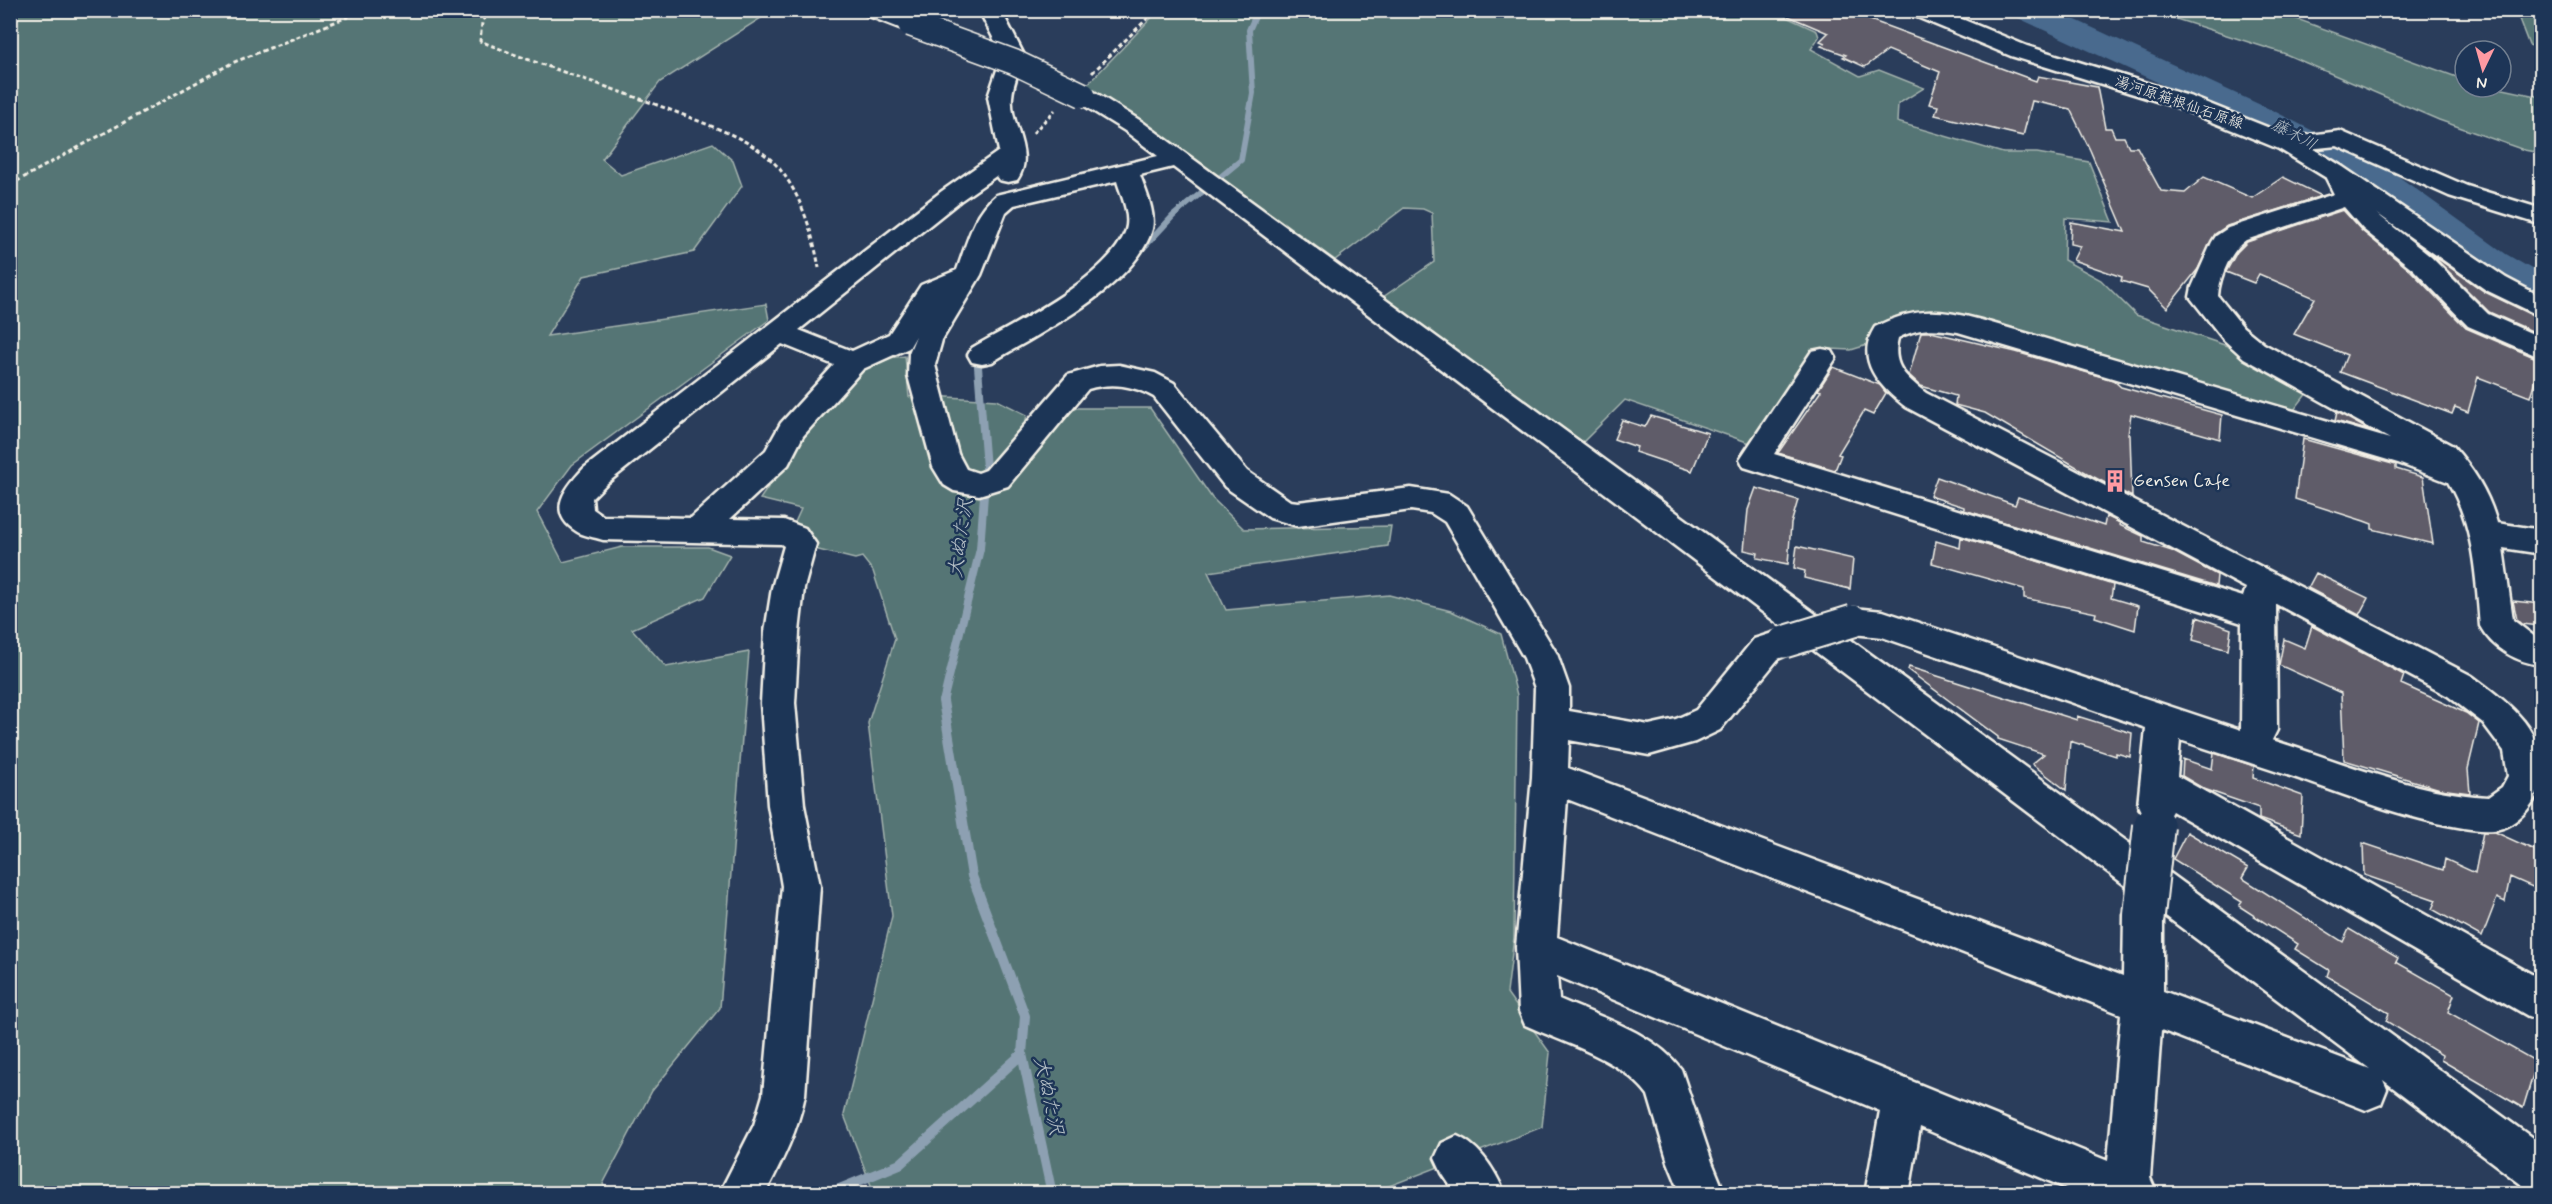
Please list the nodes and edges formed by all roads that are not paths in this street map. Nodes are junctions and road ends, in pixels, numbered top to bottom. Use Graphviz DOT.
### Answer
graph roads {
  1 [pos="874,10"];
  2 [pos="990,10"];
  3 [pos="1926,12"];
  4 [pos="2296,143"];
  5 [pos="1011,154"];
  6 [pos="1176,159"];
  7 [pos="1126,171"];
  8 [pos="2334,172"];
  9 [pos="2349,197"];
  10 [pos="1005,200"];
  11 [pos="2541,218"];
  12 [pos="968,275"];
  13 [pos="2541,308"];
  14 [pos="779,332"];
  15 [pos="2541,349"];
  16 [pos="982,355"];
  17 [pos="1822,358"];
  18 [pos="853,362"];
  19 [pos="2461,476"];
  20 [pos="698,530"];
  21 [pos="2486,533"];
  22 [pos="2541,542"];
  23 [pos="2259,578"];
  24 [pos="2259,615"];
  25 [pos="2541,651"];
  26 [pos="2164,720"];
  27 [pos="1551,722"];
  28 [pos="2259,730"];
  29 [pos="1550,777"];
  30 [pos="2158,784"];
  31 [pos="1536,947"];
  32 [pos="2541,1002"];
  33 [pos="2142,1003"];
  34 [pos="2366,1089"];
  35 [pos="1903,1099"];
  36 [pos="1457,1158"];
  37 [pos="2541,1172"];
  38 [pos="2130,1192"];
  39 [pos="741,1194"];
  40 [pos="1483,1194"];
  41 [pos="1703,1194"];
  42 [pos="1887,1194"];
  1 -- 6 [label="street, bridge"];
  2 -- 5 [label="street"];
  3 -- 4 [label="street, 湯河原箱根仙石原線"];
  4 -- 8 [label="street, 湯河原箱根仙石原線"];
  4 -- 11 [label="street"];
  5 -- 10 [label="street"];
  5 -- 14 [label="street"];
  6 -- 7 [label="street"];
  6 -- 37 [label="street"];
  7 -- 10 [label="street"];
  7 -- 16 [label="street"];
  8 -- 9 [label="street"];
  8 -- 13 [label="street, 湯河原箱根仙石原線"];
  9 -- 15 [label="street"];
  9 -- 19 [label="street"];
  10 -- 12 [label="street"];
  12 -- 18 [label="street"];
  12 -- 27 [label="street"];
  14 -- 18 [label="street"];
  14 -- 20 [label="street"];
  17 -- 24 [label="street"];
  18 -- 20 [label="street"];
  19 -- 21 [label="street"];
  19 -- 23 [label="street"];
  20 -- 39 [label="street"];
  21 -- 22 [label="street"];
  21 -- 25 [label="street"];
  23 -- 24 [label="street"];
  23 -- 26 [label="street"];
  24 -- 28 [label="street"];
  26 -- 27 [label="street, bridge"];
  26 -- 30 [label="street"];
  27 -- 29 [label="street"];
  29 -- 31 [label="street"];
  29 -- 33 [label="street"];
  30 -- 32 [label="street"];
  30 -- 33 [label="street, bridge"];
  31 -- 35 [label="street"];
  31 -- 41 [label="street"];
  33 -- 34 [label="street"];
  33 -- 38 [label="street"];
  35 -- 38 [label="street"];
  35 -- 42 [label="street"];
  36 -- 40 [label="street"];
}
